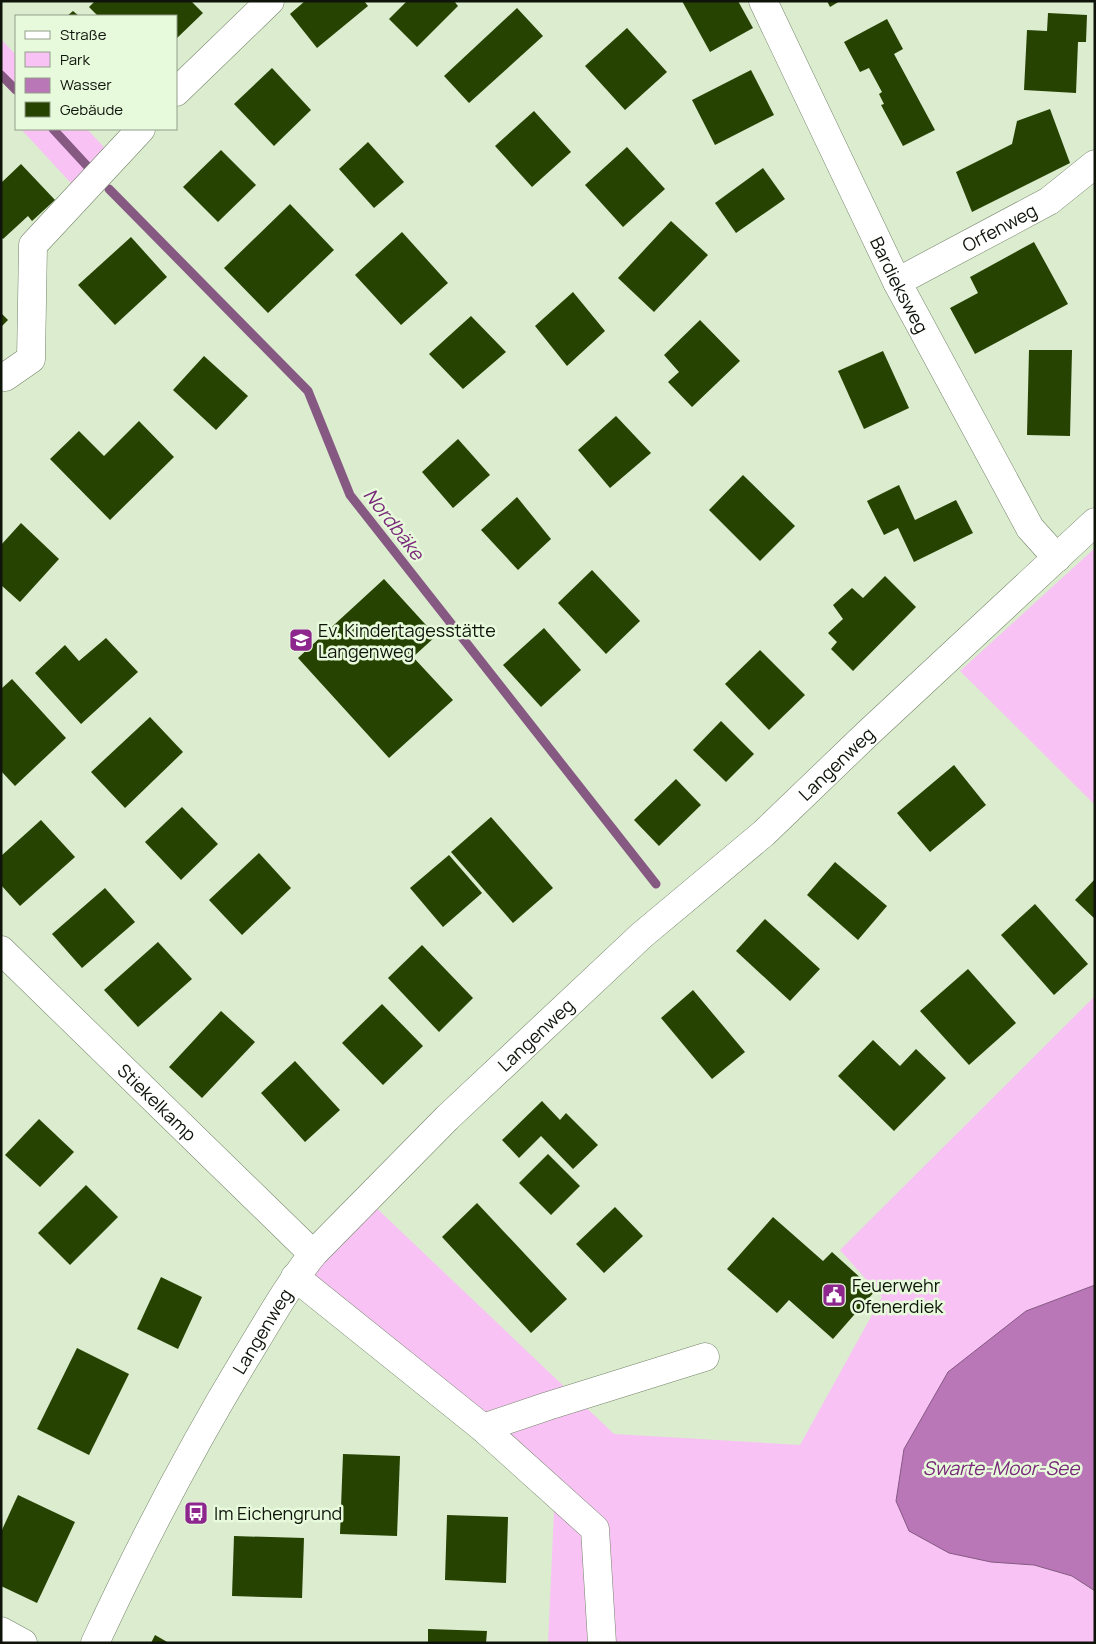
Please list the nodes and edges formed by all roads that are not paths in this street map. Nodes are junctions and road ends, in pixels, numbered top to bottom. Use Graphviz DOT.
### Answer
graph roads {
  1 [pos="270,1"];
  2 [pos="763,1"];
  3 [pos="178,90"];
  4 [pos="140,130"];
  5 [pos="1095,164"];
  6 [pos="897,282"];
  7 [pos="5,377"];
  8 [pos="1095,522"];
  9 [pos="1057,558"];
  10 [pos="1,950"];
  11 [pos="313,1254"];
  12 [pos="295,1276"];
  13 [pos="705,1357"];
  14 [pos="483,1428"];
  15 [pos="1,1631"];
  16 [pos="23,1643"];
  17 [pos="95,1643"];
  18 [pos="602,1643"];
  1 -- 3 [label="street"];
  2 -- 6 [label="street, Bardieksweg"];
  4 -- 7 [label="street"];
  5 -- 6 [label="street, Orfenweg"];
  6 -- 9 [label="street, Bardieksweg"];
  8 -- 9 [label="street, Langenweg"];
  9 -- 11 [label="street, Langenweg"];
  10 -- 11 [label="street, Stiekelkamp"];
  11 -- 12 [label="street, Langenweg"];
  12 -- 14 [label="street"];
  12 -- 17 [label="street, Langenweg"];
  13 -- 14 [label="street"];
  14 -- 18 [label="street"];
  15 -- 16 [label="street"];
}
